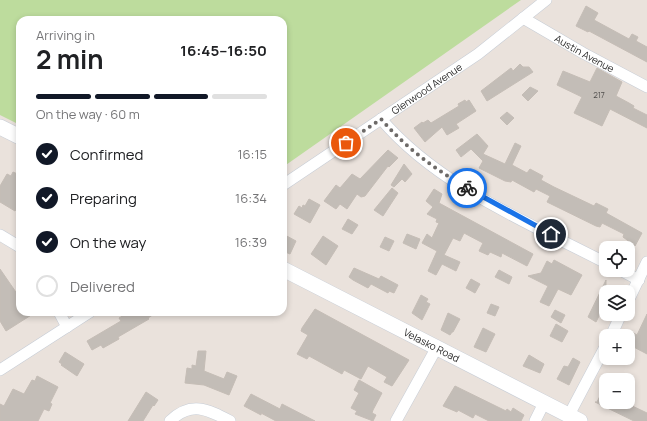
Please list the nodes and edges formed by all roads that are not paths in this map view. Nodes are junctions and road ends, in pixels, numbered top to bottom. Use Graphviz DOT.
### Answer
graph roads {
  1 [pos="546,0"];
  2 [pos="523,18"];
  3 [pos="647,86"];
  4 [pos="381,119"];
  5 [pos="0,127"];
  6 [pos="16,135"];
  7 [pos="287,182"];
  8 [pos="0,235"];
  9 [pos="16,245"];
  10 [pos="599,259"];
  11 [pos="647,262"];
  12 [pos="287,270"];
  13 [pos="633,277"];
  14 [pos="638,280"];
  15 [pos="635,286"];
  16 [pos="61,316"];
  17 [pos="84,316"];
  18 [pos="67,327"];
  19 [pos="437,347"];
  20 [pos="599,361"];
  21 [pos="0,370"];
  22 [pos="544,403"];
  23 [pos="575,418"];
  24 [pos="170,421"];
  25 [pos="230,421"];
  26 [pos="396,421"];
  27 [pos="535,421"];
  1 -- 2 [label="street, Glenwood Avenue"];
  2 -- 3 [label="street, Austin Avenue"];
  2 -- 4 [label="street, Glenwood Avenue"];
  4 -- 7 [label="street, Glenwood Avenue"];
  4 -- 10 [label="street"];
  5 -- 6 [label="street"];
  8 -- 9 [label="street"];
  11 -- 14 [label="street"];
  12 -- 19 [label="street, Velasko Road"];
  13 -- 14 [label="street"];
  14 -- 15 [label="street"];
  16 -- 18 [label="street"];
  17 -- 18 [label="street"];
  18 -- 21 [label="street"];
  19 -- 22 [label="street, Velasko Road"];
  19 -- 26 [label="street"];
  20 -- 23 [label="street"];
  22 -- 23 [label="street, Velasko Road"];
  22 -- 27 [label="street"];
  24 -- 25 [label="street"];
}
